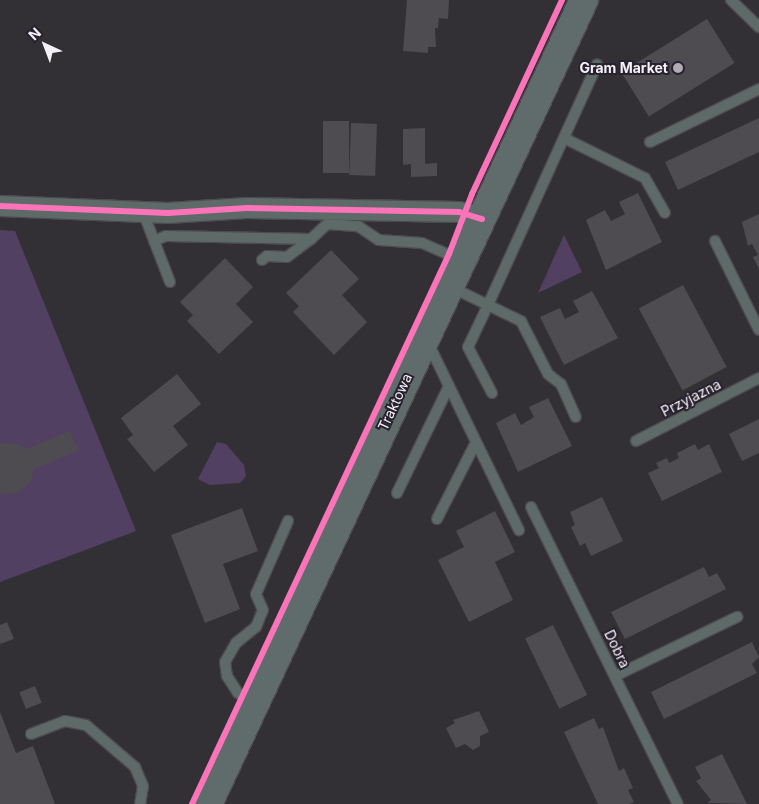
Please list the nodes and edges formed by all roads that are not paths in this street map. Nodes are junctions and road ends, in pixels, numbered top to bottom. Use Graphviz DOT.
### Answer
graph roads {
  1 [pos="584,0"];
  2 [pos="731,0"];
  3 [pos="759,27"];
  4 [pos="597,65"];
  5 [pos="759,89"];
  6 [pos="564,138"];
  7 [pos="650,142"];
  8 [pos="0,206"];
  9 [pos="143,212"];
  10 [pos="665,213"];
  11 [pos="482,219"];
  12 [pos="311,239"];
  13 [pos="154,241"];
  14 [pos="715,241"];
  15 [pos="262,260"];
  16 [pos="462,261"];
  17 [pos="170,282"];
  18 [pos="450,286"];
  19 [pos="488,305"];
  20 [pos="759,330"];
  21 [pos="421,348"];
  22 [pos="759,378"];
  23 [pos="449,386"];
  24 [pos="492,393"];
  25 [pos="576,417"];
  26 [pos="636,441"];
  27 [pos="476,442"];
  28 [pos="397,493"];
  29 [pos="531,507"];
  30 [pos="437,519"];
  31 [pos="288,521"];
  32 [pos="519,530"];
  33 [pos="737,617"];
  34 [pos="615,676"];
  35 [pos="254,704"];
  36 [pos="31,734"];
  37 [pos="140,804"];
  38 [pos="208,804"];
  39 [pos="678,804"];
  1 -- 11 [label="main road, Traktowa"];
  2 -- 3 [label="lane"];
  4 -- 6 [label="lane"];
  5 -- 7 [label="lane"];
  6 -- 10 [label="lane"];
  6 -- 19 [label="lane"];
  8 -- 9 [label="street"];
  9 -- 11 [label="street"];
  9 -- 13 [label="lane"];
  11 -- 16 [label="main road, Traktowa"];
  12 -- 13 [label="lane"];
  12 -- 15 [label="lane"];
  12 -- 16 [label="lane"];
  13 -- 17 [label="lane"];
  14 -- 20 [label="lane"];
  16 -- 18 [label="main road, Traktowa"];
  18 -- 19 [label="lane"];
  18 -- 21 [label="main road, Traktowa"];
  19 -- 24 [label="lane"];
  19 -- 25 [label="lane"];
  21 -- 23 [label="lane"];
  21 -- 35 [label="main road, Traktowa"];
  22 -- 26 [label="lane, Przyjazna"];
  23 -- 27 [label="lane"];
  23 -- 28 [label="lane"];
  27 -- 30 [label="lane"];
  27 -- 32 [label="lane"];
  29 -- 34 [label="lane, Dobra"];
  31 -- 35 [label="lane"];
  33 -- 34 [label="lane"];
  34 -- 39 [label="lane, Dobra"];
  35 -- 38 [label="main road, Traktowa"];
  36 -- 37 [label="lane"];
}
